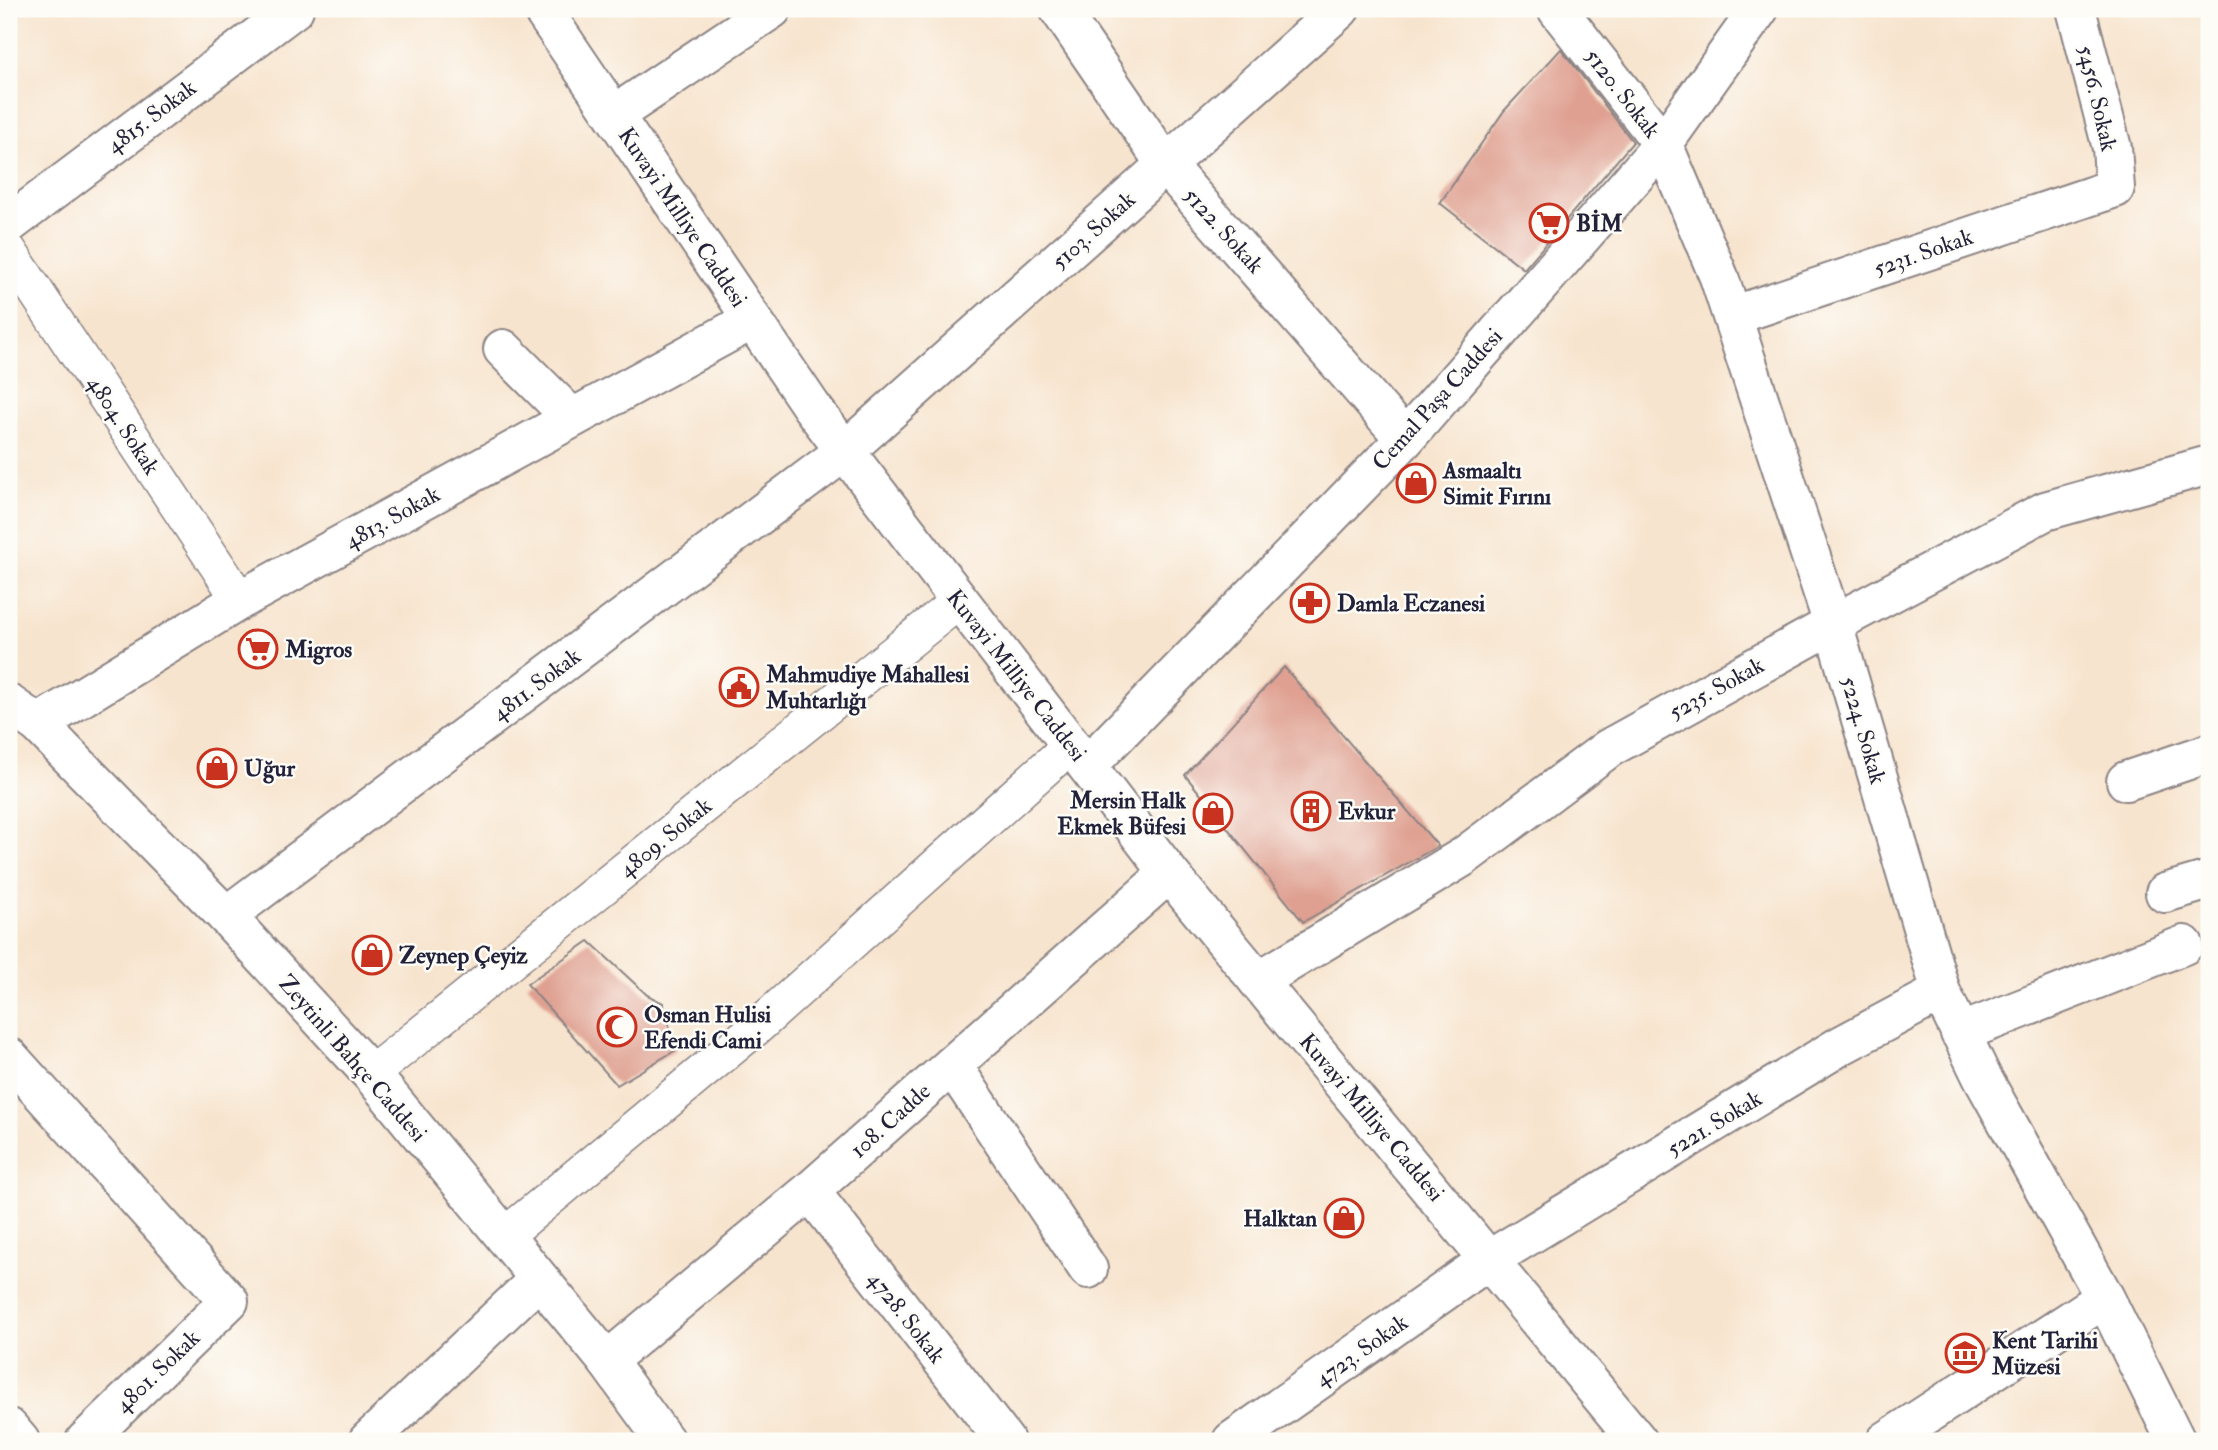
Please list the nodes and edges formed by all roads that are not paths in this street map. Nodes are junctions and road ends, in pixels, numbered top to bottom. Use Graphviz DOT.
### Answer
graph roads {
  1 [pos="294,9"];
  2 [pos="542,9"];
  3 [pos="772,9"];
  4 [pos="1059,9"];
  5 [pos="1340,9"];
  6 [pos="1557,9"];
  7 [pos="1759,9"];
  8 [pos="2076,9"];
  9 [pos="614,115"];
  10 [pos="1663,144"];
  11 [pos="1166,164"];
  12 [pos="2115,188"];
  13 [pos="9,224"];
  14 [pos="9,251"];
  15 [pos="1732,316"];
  16 [pos="752,320"];
  17 [pos="503,349"];
  18 [pos="572,418"];
  19 [pos="1405,439"];
  20 [pos="845,451"];
  21 [pos="2209,465"];
  22 [pos="240,600"];
  23 [pos="960,600"];
  24 [pos="1833,624"];
  25 [pos="23,714"];
  26 [pos="2209,753"];
  27 [pos="1079,755"];
  28 [pos="2126,781"];
  29 [pos="1169,873"];
  30 [pos="2209,880"];
  31 [pos="2165,893"];
  32 [pos="226,916"];
  33 [pos="2183,945"];
  34 [pos="1258,981"];
  35 [pos="1941,992"];
  36 [pos="1960,1033"];
  37 [pos="9,1056"];
  38 [pos="952,1065"];
  39 [pos="371,1074"];
  40 [pos="810,1191"];
  41 [pos="503,1237"];
  42 [pos="1490,1259"];
  43 [pos="1088,1269"];
  44 [pos="538,1280"];
  45 [pos="2105,1298"];
  46 [pos="607,1361"];
  47 [pos="9,1428"];
  48 [pos="20,1441"];
  49 [pos="85,1441"];
  50 [pos="368,1441"];
  51 [pos="665,1441"];
  52 [pos="1005,1441"];
  53 [pos="1232,1441"];
  54 [pos="1638,1441"];
  55 [pos="1886,1441"];
  56 [pos="2176,1441"];
  1 -- 13 [label="street, 4815. Sokak"];
  2 -- 9 [label="street, Kuvayi Milliye Caddesi"];
  3 -- 9 [label="street"];
  4 -- 11 [label="street, 5122. Sokak"];
  5 -- 11 [label="street, 5103. Sokak"];
  6 -- 10 [label="street, 5120. Sokak"];
  7 -- 10 [label="street, Cemal Paşa Caddesi"];
  8 -- 12 [label="street, 5456. Sokak"];
  9 -- 16 [label="street, Kuvayi Milliye Caddesi"];
  10 -- 15 [label="street, 5224. Sokak"];
  10 -- 19 [label="street, Cemal Paşa Caddesi"];
  11 -- 19 [label="street, 5122. Sokak"];
  11 -- 20 [label="street, 5103. Sokak"];
  12 -- 15 [label="street, 5231. Sokak"];
  14 -- 22 [label="street, 4804. Sokak"];
  15 -- 24 [label="street, 5224. Sokak"];
  16 -- 18 [label="street, 4813. Sokak"];
  16 -- 20 [label="street, Kuvayi Milliye Caddesi"];
  17 -- 18 [label="street"];
  18 -- 22 [label="street, 4813. Sokak"];
  19 -- 27 [label="street, Cemal Paşa Caddesi"];
  20 -- 23 [label="street, Kuvayi Milliye Caddesi"];
  20 -- 32 [label="street, 4811. Sokak"];
  21 -- 24 [label="street, 5235. Sokak"];
  22 -- 25 [label="street, 4813. Sokak"];
  23 -- 27 [label="street, Kuvayi Milliye Caddesi"];
  23 -- 39 [label="street, 4809. Sokak"];
  24 -- 34 [label="street, 5235. Sokak"];
  24 -- 35 [label="street, 5224. Sokak"];
  25 -- 32 [label="street, Zeytinli Bahçe Caddesi"];
  26 -- 28 [label="street"];
  27 -- 29 [label="street, Kuvayi Milliye Caddesi"];
  27 -- 41 [label="street"];
  29 -- 34 [label="street, Kuvayi Milliye Caddesi"];
  29 -- 38 [label="street, 108. Cadde"];
  30 -- 31 [label="street"];
  32 -- 39 [label="street, Zeytinli Bahçe Caddesi"];
  33 -- 36 [label="street"];
  34 -- 42 [label="street, Kuvayi Milliye Caddesi"];
  35 -- 36 [label="street, 5224. Sokak"];
  35 -- 42 [label="street, 5221. Sokak"];
  36 -- 45 [label="street, 5224. Sokak"];
  37 -- 49 [label="street, 4801. Sokak"];
  38 -- 40 [label="street, 108. Cadde"];
  38 -- 43 [label="street"];
  39 -- 41 [label="street, Zeytinli Bahçe Caddesi"];
  40 -- 46 [label="street, 108. Cadde"];
  40 -- 52 [label="street, 4728. Sokak"];
  41 -- 44 [label="street, Zeytinli Bahçe Caddesi"];
  42 -- 53 [label="street, 4723. Sokak"];
  42 -- 54 [label="street, Kuvayi Milliye Caddesi"];
  44 -- 46 [label="street, Zeytinli Bahçe Caddesi"];
  44 -- 50 [label="street"];
  45 -- 55 [label="street"];
  45 -- 56 [label="street, 5224. Sokak"];
  46 -- 51 [label="street, Zeytinli Bahçe Caddesi"];
  47 -- 48 [label="street"];
}
